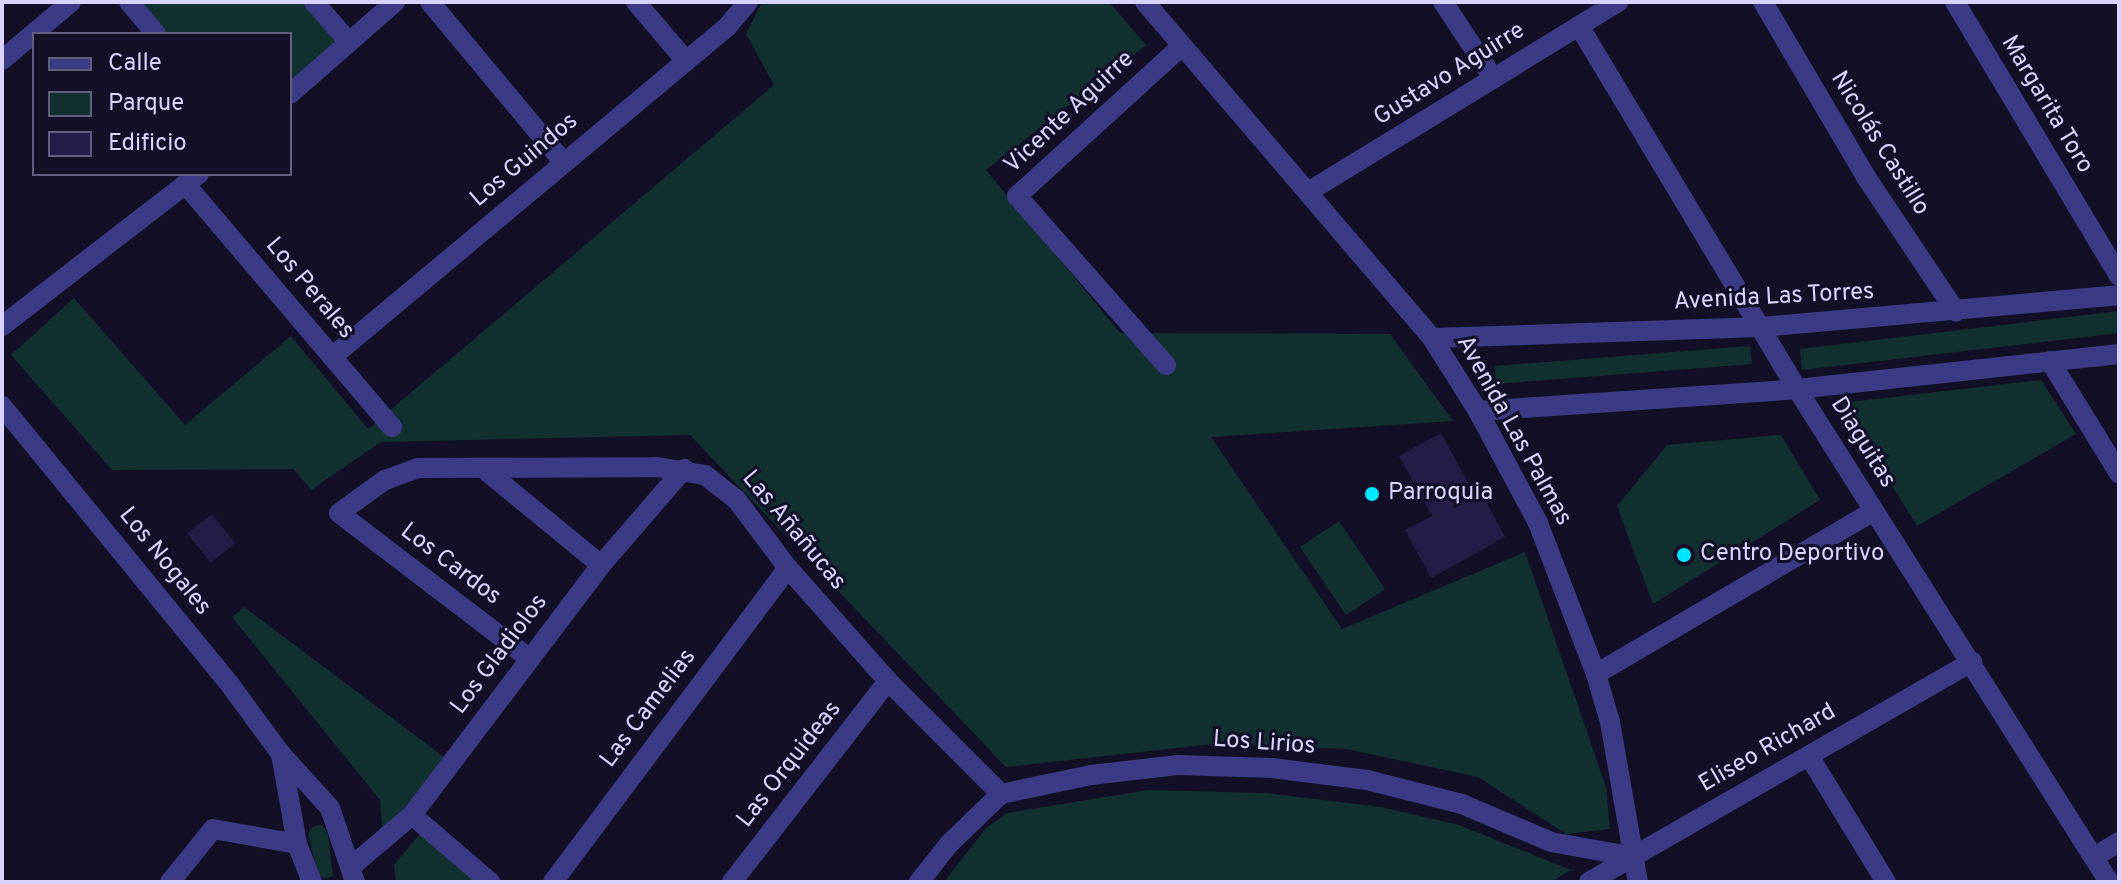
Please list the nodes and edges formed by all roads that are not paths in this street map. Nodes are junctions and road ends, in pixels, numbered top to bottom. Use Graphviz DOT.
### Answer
graph roads {
  1 [pos="71,2"];
  2 [pos="129,2"];
  3 [pos="314,2"];
  4 [pos="395,2"];
  5 [pos="430,2"];
  6 [pos="636,2"];
  7 [pos="748,2"];
  8 [pos="1145,2"];
  9 [pos="1443,2"];
  10 [pos="1618,2"];
  11 [pos="1763,2"];
  12 [pos="1955,2"];
  13 [pos="1579,26"];
  14 [pos="35,32"];
  15 [pos="154,32"];
  16 [pos="32,35"];
  17 [pos="349,42"];
  18 [pos="1182,46"];
  19 [pos="2,60"];
  20 [pos="686,61"];
  21 [pos="1494,79"];
  22 [pos="292,92"];
  23 [pos="564,163"];
  24 [pos="193,179"];
  25 [pos="1308,192"];
  26 [pos="2119,276"];
  27 [pos="2119,295"];
  28 [pos="1956,312"];
  29 [pos="2,326"];
  30 [pos="1762,327"];
  31 [pos="1432,338"];
  32 [pos="2119,354"];
  33 [pos="332,357"];
  34 [pos="2050,361"];
  35 [pos="1166,365"];
  36 [pos="1797,389"];
  37 [pos="2,406"];
  38 [pos="1478,411"];
  39 [pos="392,427"];
  40 [pos="484,469"];
  41 [pos="684,469"];
  42 [pos="2119,473"];
  43 [pos="1874,511"];
  44 [pos="339,513"];
  45 [pos="601,565"];
  46 [pos="788,568"];
  47 [pos="530,659"];
  48 [pos="1972,662"];
  49 [pos="1596,674"];
  50 [pos="888,681"];
  51 [pos="281,754"];
  52 [pos="1809,756"];
  53 [pos="1001,794"];
  54 [pos="412,815"];
  55 [pos="2119,842"];
  56 [pos="297,844"];
  57 [pos="1634,857"];
  58 [pos="2094,857"];
  59 [pos="353,874"];
  60 [pos="170,882"];
  61 [pos="312,882"];
  62 [pos="490,882"];
  63 [pos="553,882"];
  64 [pos="732,882"];
  65 [pos="919,882"];
  66 [pos="1589,882"];
  67 [pos="1638,882"];
  68 [pos="1886,882"];
  69 [pos="2109,882"];
  1 -- 14 [label="street"];
  2 -- 15 [label="street"];
  3 -- 17 [label="street"];
  4 -- 17 [label="street"];
  5 -- 23 [label="street"];
  6 -- 20 [label="street"];
  7 -- 20 [label="street, Los Guindos"];
  8 -- 18 [label="street, Avenida Las Palmas"];
  9 -- 21 [label="street"];
  10 -- 13 [label="street, Gustavo Aguirre"];
  11 -- 28 [label="street, Nicolás Castillo"];
  12 -- 26 [label="street, Margarita Toro"];
  13 -- 21 [label="street, Gustavo Aguirre"];
  13 -- 30 [label="street, Diaguitas"];
  16 -- 19 [label="street"];
  17 -- 22 [label="street"];
  18 -- 25 [label="street, Avenida Las Palmas"];
  18 -- 35 [label="street, Vicente Aguirre"];
  20 -- 23 [label="street, Los Guindos"];
  21 -- 25 [label="street, Gustavo Aguirre"];
  23 -- 33 [label="street, Los Guindos"];
  24 -- 29 [label="street"];
  24 -- 33 [label="street, Los Perales"];
  25 -- 31 [label="street, Avenida Las Palmas"];
  27 -- 28 [label="street, Avenida Las Torres"];
  28 -- 30 [label="street, Avenida Las Torres"];
  30 -- 31 [label="street, Avenida Las Torres"];
  30 -- 36 [label="street, Diaguitas"];
  31 -- 38 [label="street, Avenida Las Palmas"];
  32 -- 34 [label="street"];
  33 -- 39 [label="street, Los Perales"];
  34 -- 36 [label="street"];
  34 -- 42 [label="street"];
  36 -- 38 [label="street"];
  36 -- 43 [label="street, Diaguitas"];
  37 -- 51 [label="street, Los Nogales"];
  38 -- 49 [label="street, Avenida Las Palmas"];
  40 -- 41 [label="street, Las Añañucas"];
  40 -- 44 [label="street, Las Añañucas"];
  40 -- 45 [label="street"];
  41 -- 45 [label="street, Los Gladiolos"];
  41 -- 46 [label="street, Las Añañucas"];
  43 -- 48 [label="street, Diaguitas"];
  43 -- 49 [label="street"];
  44 -- 47 [label="street, Los Cardos"];
  45 -- 47 [label="street, Los Gladiolos"];
  46 -- 50 [label="street, Las Añañucas"];
  46 -- 63 [label="street, Las Camelias"];
  47 -- 54 [label="street, Los Gladiolos"];
  48 -- 52 [label="street, Eliseo Richard"];
  48 -- 58 [label="street, Diaguitas"];
  49 -- 57 [label="street, Avenida Las Palmas"];
  50 -- 53 [label="street, Las Añañucas"];
  50 -- 64 [label="street, Las Orquideas"];
  51 -- 56 [label="street, Los Nogales"];
  51 -- 59 [label="street, Los Nogales"];
  52 -- 57 [label="street, Eliseo Richard"];
  52 -- 68 [label="street"];
  53 -- 57 [label="street, Los Lirios"];
  53 -- 65 [label="street"];
  54 -- 59 [label="street, Los Gladiolos"];
  54 -- 62 [label="street"];
  55 -- 58 [label="street"];
  56 -- 60 [label="street"];
  56 -- 61 [label="street, Los Nogales"];
  57 -- 66 [label="street, Eliseo Richard"];
  57 -- 67 [label="street, Avenida Las Palmas"];
  58 -- 69 [label="street, Diaguitas"];
}
